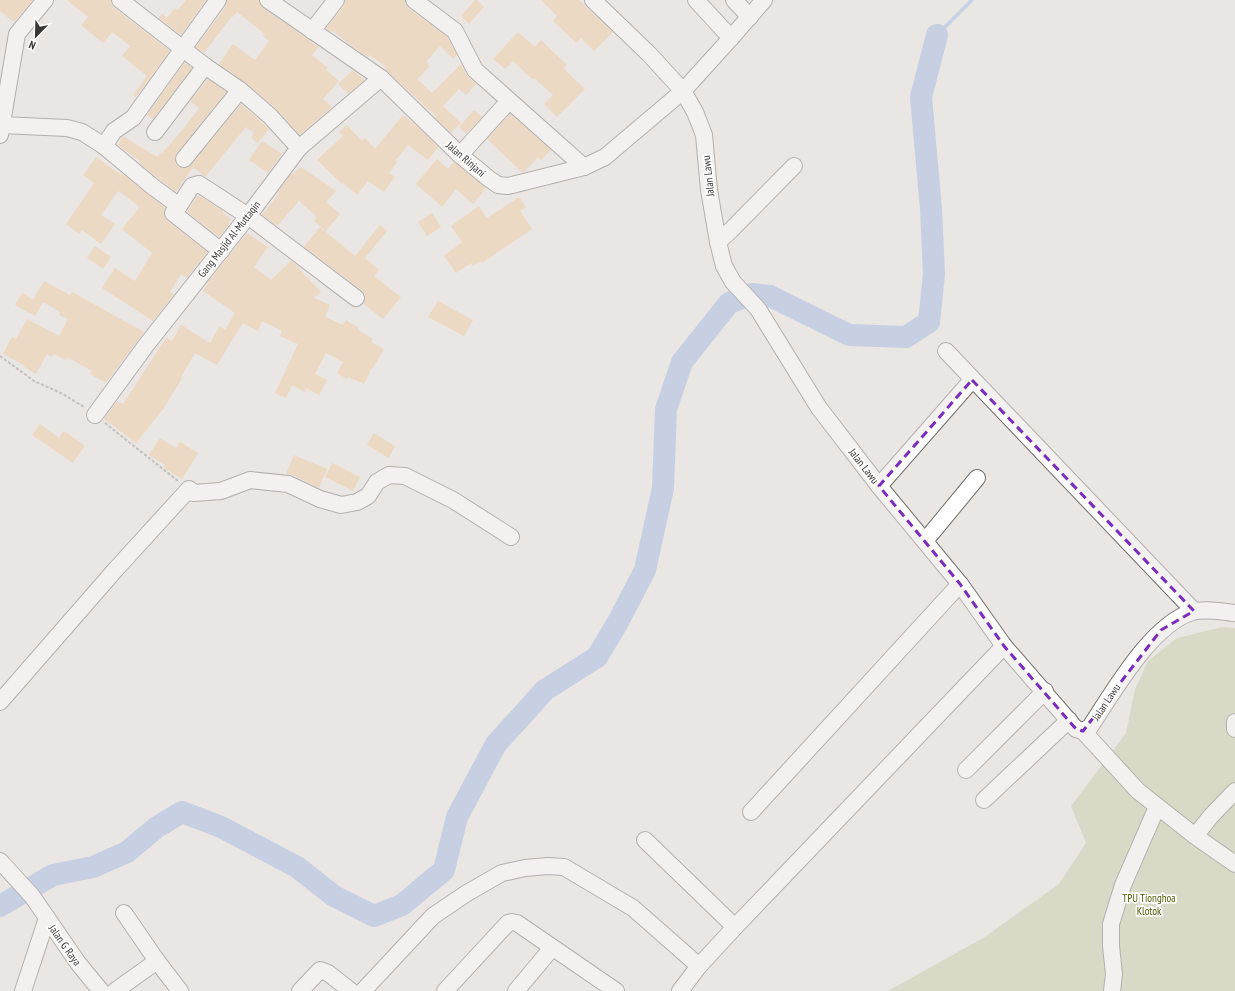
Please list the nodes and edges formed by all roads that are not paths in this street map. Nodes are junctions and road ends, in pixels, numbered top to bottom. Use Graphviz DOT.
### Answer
graph roads {
  1 [pos="45,0"];
  2 [pos="120,0"];
  3 [pos="218,0"];
  4 [pos="268,0"];
  5 [pos="336,0"];
  6 [pos="594,0"];
  7 [pos="696,0"];
  8 [pos="734,0"];
  9 [pos="764,0"];
  10 [pos="419,1"];
  11 [pos="750,16"];
  12 [pos="312,31"];
  13 [pos="731,38"];
  14 [pos="183,48"];
  15 [pos="206,66"];
  16 [pos="381,78"];
  17 [pos="240,90"];
  18 [pos="683,90"];
  19 [pos="509,101"];
  20 [pos="1,130"];
  21 [pos="154,132"];
  22 [pos="104,146"];
  23 [pos="299,148"];
  24 [pos="460,155"];
  25 [pos="184,159"];
  26 [pos="794,166"];
  27 [pos="584,167"];
  28 [pos="179,206"];
  29 [pos="248,216"];
  30 [pos="718,242"];
  31 [pos="220,250"];
  32 [pos="356,298"];
  33 [pos="946,352"];
  34 [pos="972,380"];
  35 [pos="95,415"];
  36 [pos="977,478"];
  37 [pos="879,486"];
  38 [pos="511,537"];
  39 [pos="925,541"];
  40 [pos="960,584"];
  41 [pos="1194,611"];
  42 [pos="1235,613"];
  43 [pos="1004,646"];
  44 [pos="1045,691"];
  45 [pos="0,702"];
  46 [pos="1068,720"];
  47 [pos="1235,722"];
  48 [pos="1235,729"];
  49 [pos="1083,732"];
  50 [pos="966,770"];
  51 [pos="1235,791"];
  52 [pos="984,800"];
  53 [pos="1157,807"];
  54 [pos="751,812"];
  55 [pos="1195,836"];
  56 [pos="645,840"];
  57 [pos="1235,864"];
  58 [pos="5,867"];
  59 [pos="124,913"];
  60 [pos="47,918"];
  61 [pos="735,928"];
  62 [pos="552,948"];
  63 [pos="157,961"];
  64 [pos="699,966"];
  65 [pos="524,988"];
  66 [pos="23,991"];
  67 [pos="101,991"];
  68 [pos="115,991"];
  69 [pos="180,991"];
  70 [pos="300,991"];
  71 [pos="351,991"];
  72 [pos="363,991"];
  73 [pos="445,991"];
  74 [pos="616,991"];
  75 [pos="680,991"];
  76 [pos="1112,991"];
  1 -- 20 [label="street"];
  2 -- 14 [label="street"];
  3 -- 14 [label="street"];
  4 -- 12 [label="street, Jalan Rinjani"];
  5 -- 12 [label="street"];
  6 -- 18 [label="street, Jalan Lawu"];
  7 -- 13 [label="street"];
  8 -- 11 [label="street"];
  9 -- 11 [label="street, Jalan Rinjani"];
  10 -- 19 [label="street"];
  11 -- 13 [label="street, Jalan Rinjani"];
  12 -- 16 [label="street, Jalan Rinjani"];
  13 -- 18 [label="street, Jalan Rinjani"];
  14 -- 15 [label="street"];
  14 -- 22 [label="street"];
  15 -- 17 [label="street"];
  15 -- 21 [label="street"];
  16 -- 23 [label="street, Gang Masjid Al-Muttaqin"];
  16 -- 24 [label="street, Jalan Rinjani"];
  17 -- 23 [label="street"];
  17 -- 25 [label="street"];
  18 -- 27 [label="street, Jalan Rinjani"];
  18 -- 30 [label="street, Jalan Lawu"];
  19 -- 24 [label="street"];
  19 -- 27 [label="street"];
  20 -- 22 [label="street"];
  22 -- 28 [label="street"];
  23 -- 29 [label="street, Gang Masjid Al-Muttaqin"];
  24 -- 27 [label="street, Jalan Rinjani"];
  26 -- 30 [label="street"];
  28 -- 29 [label="street"];
  28 -- 31 [label="street"];
  29 -- 31 [label="street, Gang Masjid Al-Muttaqin"];
  29 -- 32 [label="street"];
  30 -- 37 [label="street, Jalan Lawu"];
  31 -- 35 [label="street, Gang Masjid Al-Muttaqin"];
  33 -- 34 [label="street"];
  34 -- 37 [label="street"];
  34 -- 41 [label="street"];
  36 -- 39 [label="street"];
  37 -- 39 [label="street, Jalan Lawu"];
  38 -- 45 [label="street"];
  39 -- 40 [label="street, Jalan Lawu"];
  40 -- 43 [label="street, Jalan Lawu"];
  40 -- 54 [label="street"];
  41 -- 42 [label="street, Jalan Lawu"];
  41 -- 49 [label="street, Jalan Lawu"];
  43 -- 44 [label="street, Jalan Lawu"];
  43 -- 61 [label="street"];
  44 -- 46 [label="street, Jalan Lawu"];
  44 -- 50 [label="street"];
  46 -- 49 [label="street, Jalan Lawu"];
  46 -- 52 [label="street"];
  47 -- 48 [label="street"];
  49 -- 53 [label="street"];
  51 -- 55 [label="street"];
  53 -- 55 [label="street"];
  53 -- 76 [label="street"];
  55 -- 57 [label="street"];
  56 -- 61 [label="street"];
  58 -- 60 [label="street, Jalan G Raya"];
  59 -- 63 [label="street"];
  60 -- 66 [label="street"];
  60 -- 67 [label="street, Jalan G Raya"];
  61 -- 64 [label="street"];
  62 -- 65 [label="street"];
  62 -- 73 [label="street"];
  62 -- 74 [label="street"];
  63 -- 68 [label="street"];
  63 -- 69 [label="street"];
  64 -- 72 [label="street"];
  64 -- 75 [label="street"];
  70 -- 71 [label="street"];
}
